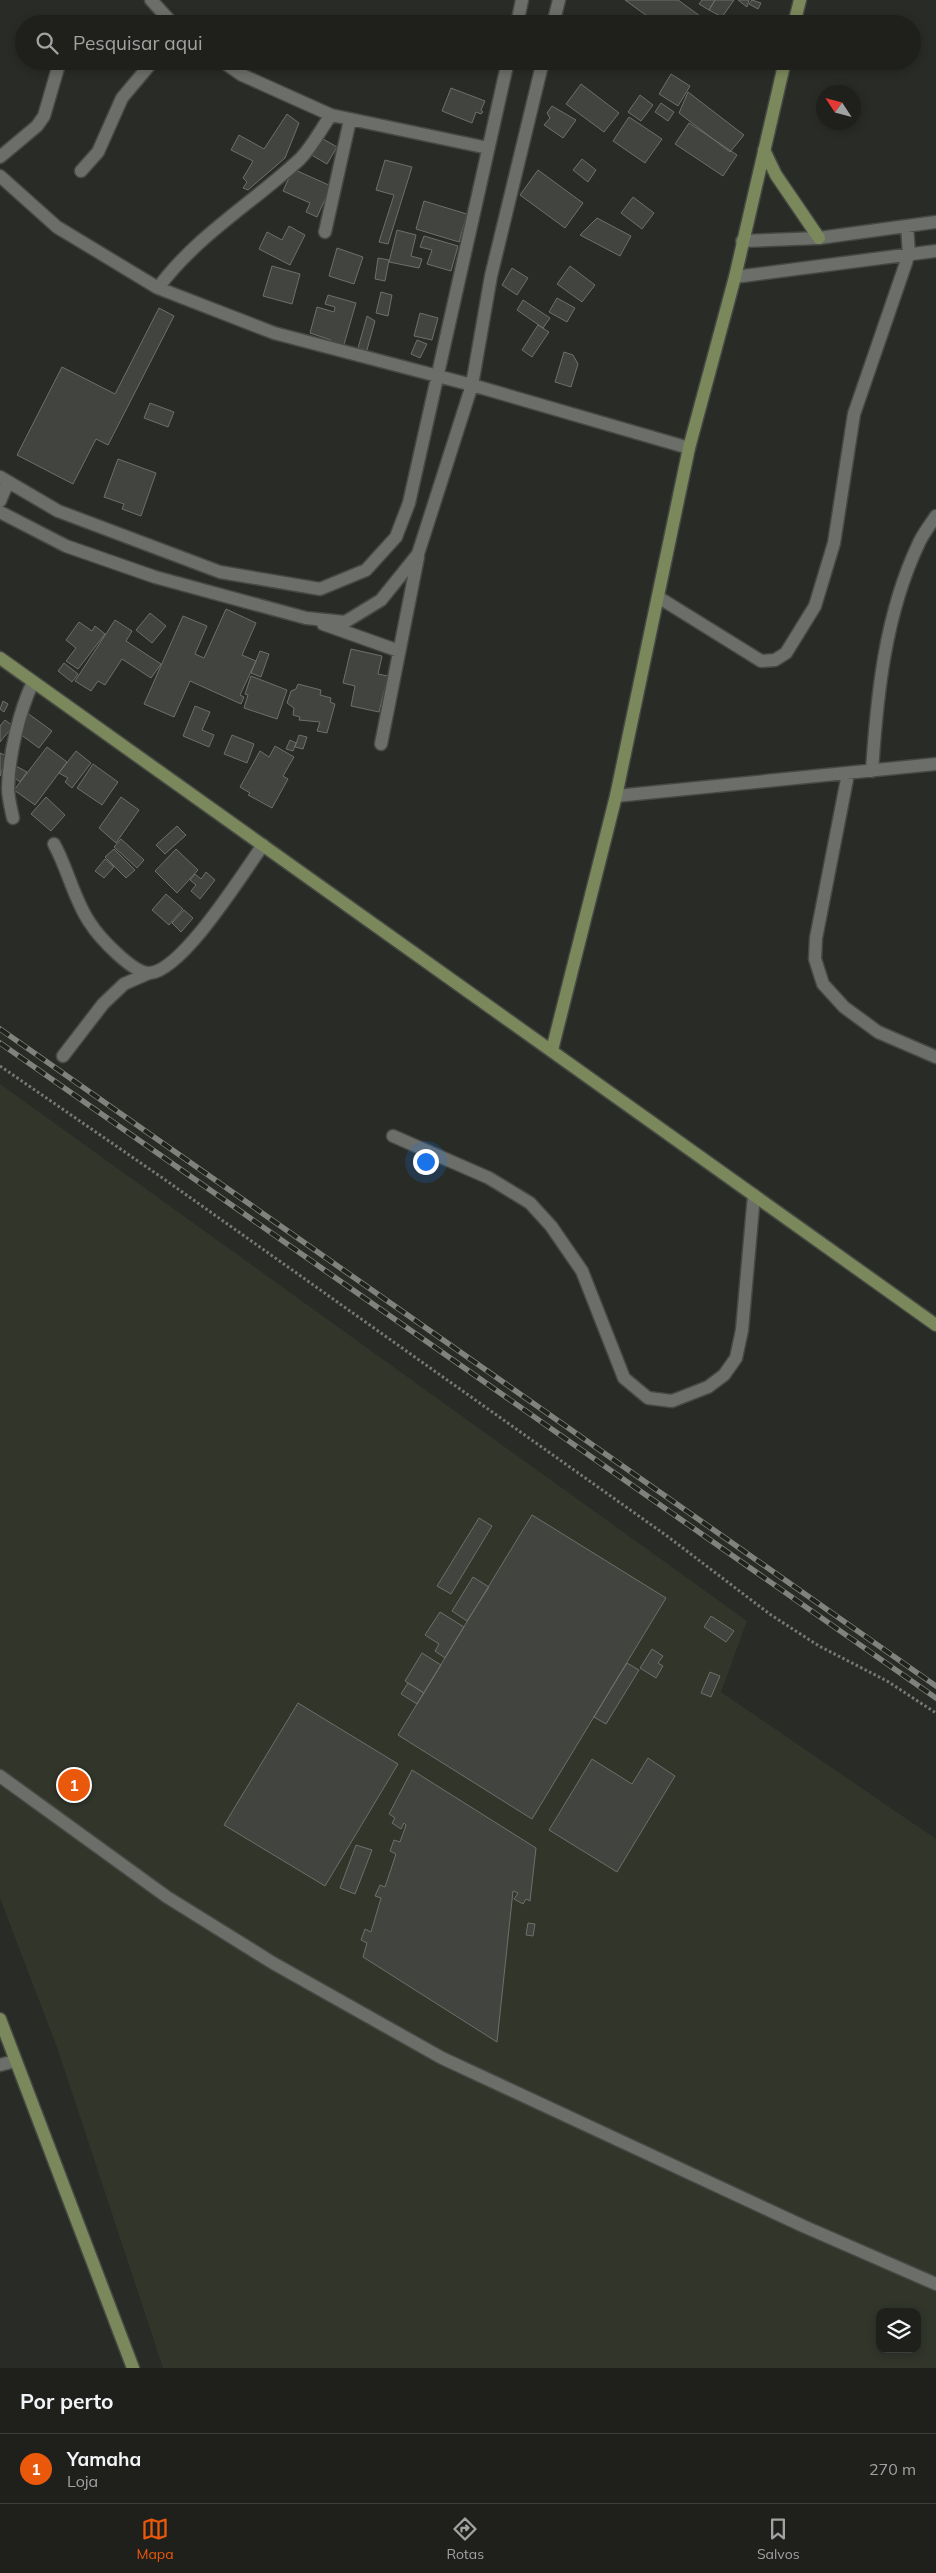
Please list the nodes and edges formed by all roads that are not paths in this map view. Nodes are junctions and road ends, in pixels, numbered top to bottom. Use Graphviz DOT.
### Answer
graph roads {
  1 [pos="151,0"];
  2 [pos="522,0"];
  3 [pos="559,0"];
  4 [pos="800,0"];
  5 [pos="165,15"];
  6 [pos="519,15"];
  7 [pos="555,15"];
  8 [pos="796,15"];
  9 [pos="57,70"];
  10 [pos="145,70"];
  11 [pos="235,70"];
  12 [pos="506,70"];
  13 [pos="541,70"];
  14 [pos="783,70"];
  15 [pos="331,115"];
  16 [pos="350,120"];
  17 [pos="488,148"];
  18 [pos="764,150"];
  19 [pos="0,157"];
  20 [pos="81,171"];
  21 [pos="0,176"];
  22 [pos="936,222"];
  23 [pos="907,226"];
  24 [pos="325,232"];
  25 [pos="819,238"];
  26 [pos="742,242"];
  27 [pos="936,252"];
  28 [pos="909,254"];
  29 [pos="735,277"];
  30 [pos="158,288"];
  31 [pos="438,376"];
  32 [pos="472,385"];
  33 [pos="689,448"];
  34 [pos="4,480"];
  35 [pos="0,501"];
  36 [pos="0,512"];
  37 [pos="936,516"];
  38 [pos="418,554"];
  39 [pos="220,572"];
  40 [pos="214,594"];
  41 [pos="658,597"];
  42 [pos="306,618"];
  43 [pos="399,651"];
  44 [pos="0,658"];
  45 [pos="33,682"];
  46 [pos="381,744"];
  47 [pos="936,764"];
  48 [pos="872,771"];
  49 [pos="848,774"];
  50 [pos="616,796"];
  51 [pos="13,818"];
  52 [pos="54,844"];
  53 [pos="263,844"];
  54 [pos="149,973"];
  55 [pos="552,1050"];
  56 [pos="63,1056"];
  57 [pos="936,1057"];
  58 [pos="393,1136"];
  59 [pos="754,1195"];
  60 [pos="936,1325"];
  61 [pos="0,1776"];
  62 [pos="0,2019"];
  63 [pos="15,2062"];
  64 [pos="0,2065"];
  65 [pos="936,2284"];
  66 [pos="133,2368"];
  1 -- 5 [label="street"];
  2 -- 6 [label="street"];
  3 -- 7 [label="street"];
  4 -- 8 [label="street"];
  9 -- 19 [label="street"];
  10 -- 20 [label="street"];
  11 -- 15 [label="street"];
  12 -- 17 [label="street"];
  13 -- 32 [label="street"];
  14 -- 18 [label="street"];
  15 -- 16 [label="street"];
  15 -- 30 [label="street"];
  16 -- 17 [label="street"];
  16 -- 24 [label="street"];
  17 -- 31 [label="street"];
  18 -- 25 [label="street"];
  18 -- 26 [label="street"];
  21 -- 30 [label="street"];
  22 -- 23 [label="street"];
  23 -- 25 [label="street"];
  23 -- 28 [label="street"];
  25 -- 26 [label="street"];
  26 -- 29 [label="street"];
  27 -- 28 [label="street"];
  28 -- 29 [label="street"];
  28 -- 41 [label="street"];
  29 -- 33 [label="street"];
  30 -- 31 [label="street"];
  31 -- 32 [label="street"];
  31 -- 39 [label="street"];
  32 -- 33 [label="street"];
  32 -- 38 [label="street"];
  33 -- 41 [label="street"];
  34 -- 35 [label="street"];
  34 -- 39 [label="street"];
  36 -- 40 [label="street"];
  37 -- 48 [label="street"];
  38 -- 42 [label="street"];
  38 -- 43 [label="street"];
  39 -- 40 [label="street"];
  40 -- 42 [label="street"];
  41 -- 50 [label="street"];
  42 -- 43 [label="street"];
  43 -- 46 [label="street"];
  44 -- 45 [label="street"];
  45 -- 51 [label="street"];
  45 -- 53 [label="street"];
  47 -- 48 [label="street"];
  48 -- 49 [label="street"];
  49 -- 50 [label="street"];
  49 -- 57 [label="street"];
  50 -- 55 [label="street"];
  52 -- 54 [label="street"];
  53 -- 54 [label="street"];
  53 -- 55 [label="street"];
  54 -- 56 [label="street"];
  55 -- 59 [label="street"];
  58 -- 59 [label="street"];
  59 -- 60 [label="street"];
  61 -- 65 [label="street"];
  62 -- 63 [label="street"];
  63 -- 64 [label="street"];
  63 -- 66 [label="street"];
}
